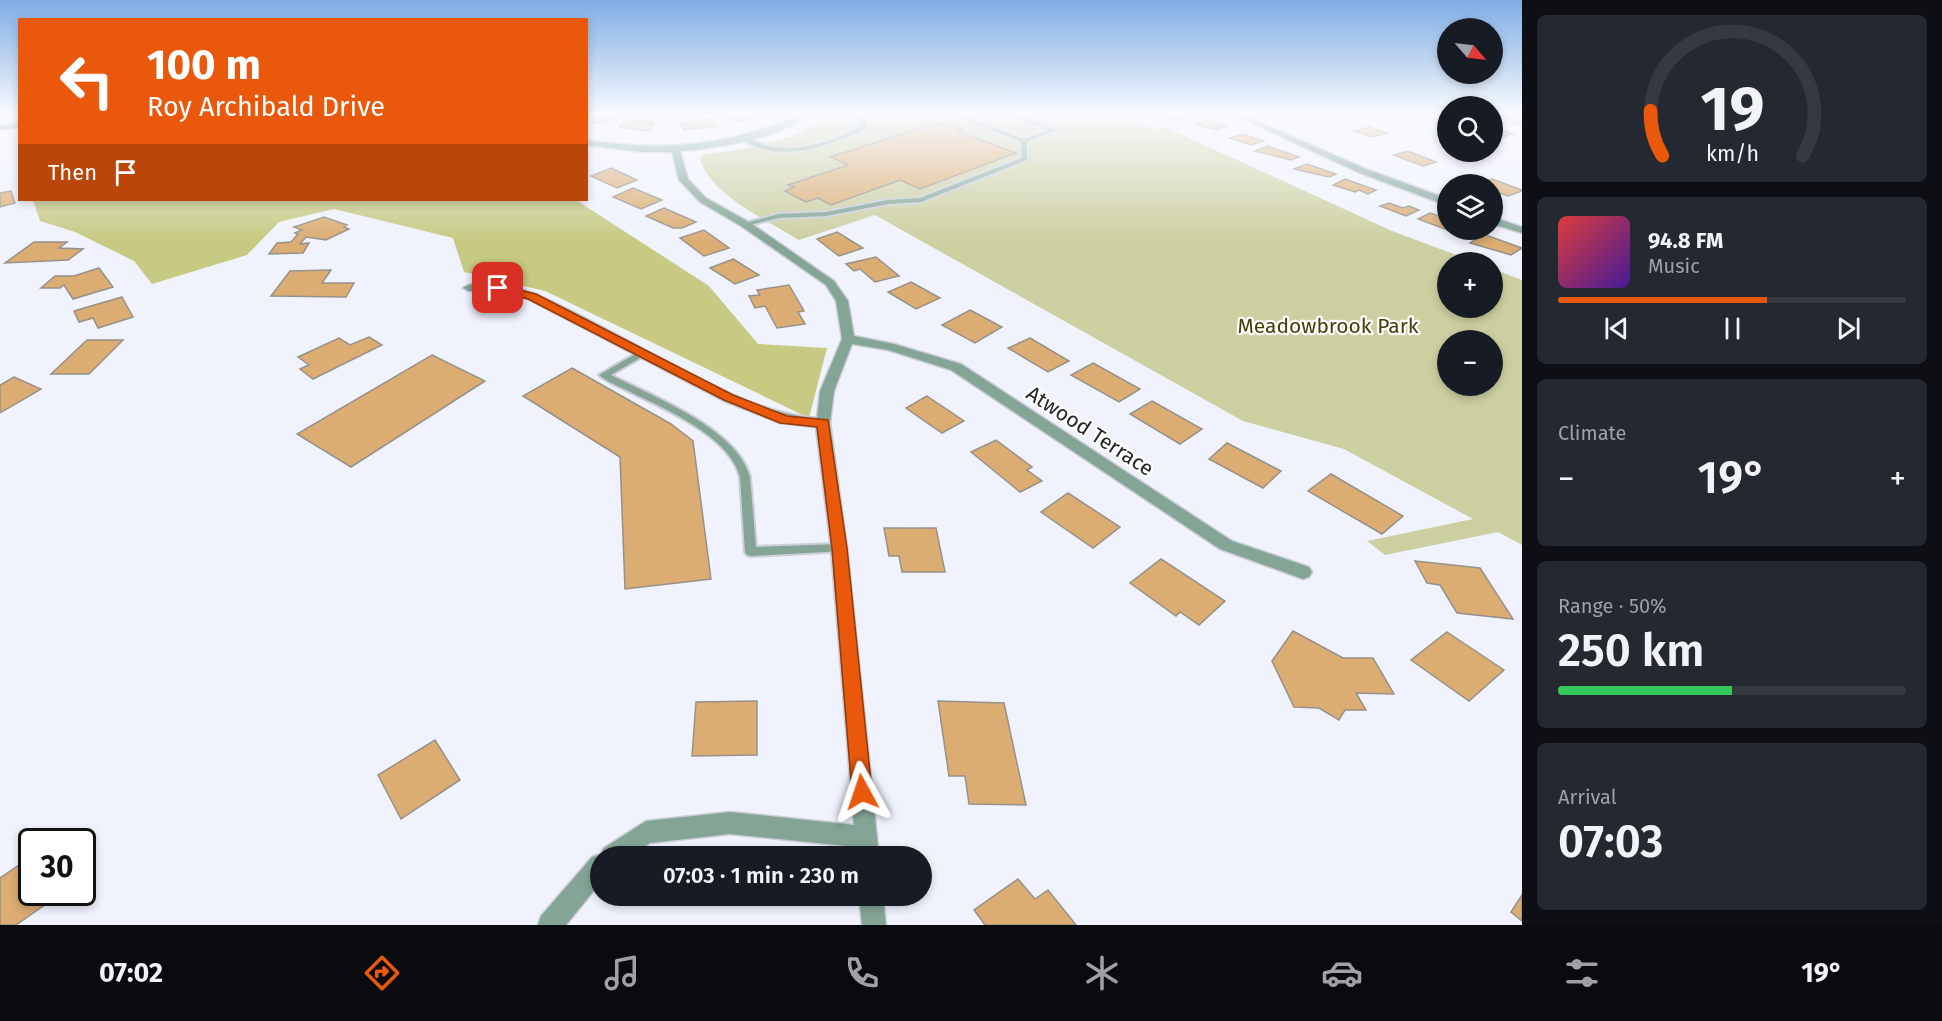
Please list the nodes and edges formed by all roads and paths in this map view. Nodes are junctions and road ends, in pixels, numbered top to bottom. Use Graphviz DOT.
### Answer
graph roads {
  1 [pos="678,156"];
  2 [pos="1025,156"];
  3 [pos="1330,156"];
  4 [pos="1437,199"];
  5 [pos="745,224"];
  6 [pos="1503,224"];
  7 [pos="1522,230"];
  8 [pos="469,288"];
  9 [pos="848,339"];
  10 [pos="642,353"];
  11 [pos="823,423"];
  12 [pos="839,548"];
  13 [pos="1303,572"];
  14 [pos="626,846"];
  15 [pos="861,846"];
  16 [pos="867,846"];
  17 [pos="590,877"];
  18 [pos="872,906"];
  19 [pos="550,925"];
  20 [pos="874,925"];
  1 -- 5 [label="street"];
  2 -- 5 [label="lane"];
  3 -- 4 [label="street"];
  5 -- 9 [label="street"];
  6 -- 7 [label="street"];
  8 -- 10 [label="street"];
  9 -- 11 [label="street"];
  9 -- 13 [label="street, Atwood Terrace"];
  10 -- 11 [label="street"];
  10 -- 12 [label="lane"];
  11 -- 12 [label="street"];
  12 -- 16 [label="street"];
  14 -- 15 [label="street"];
  17 -- 19 [label="street"];
  18 -- 20 [label="street"];
}
